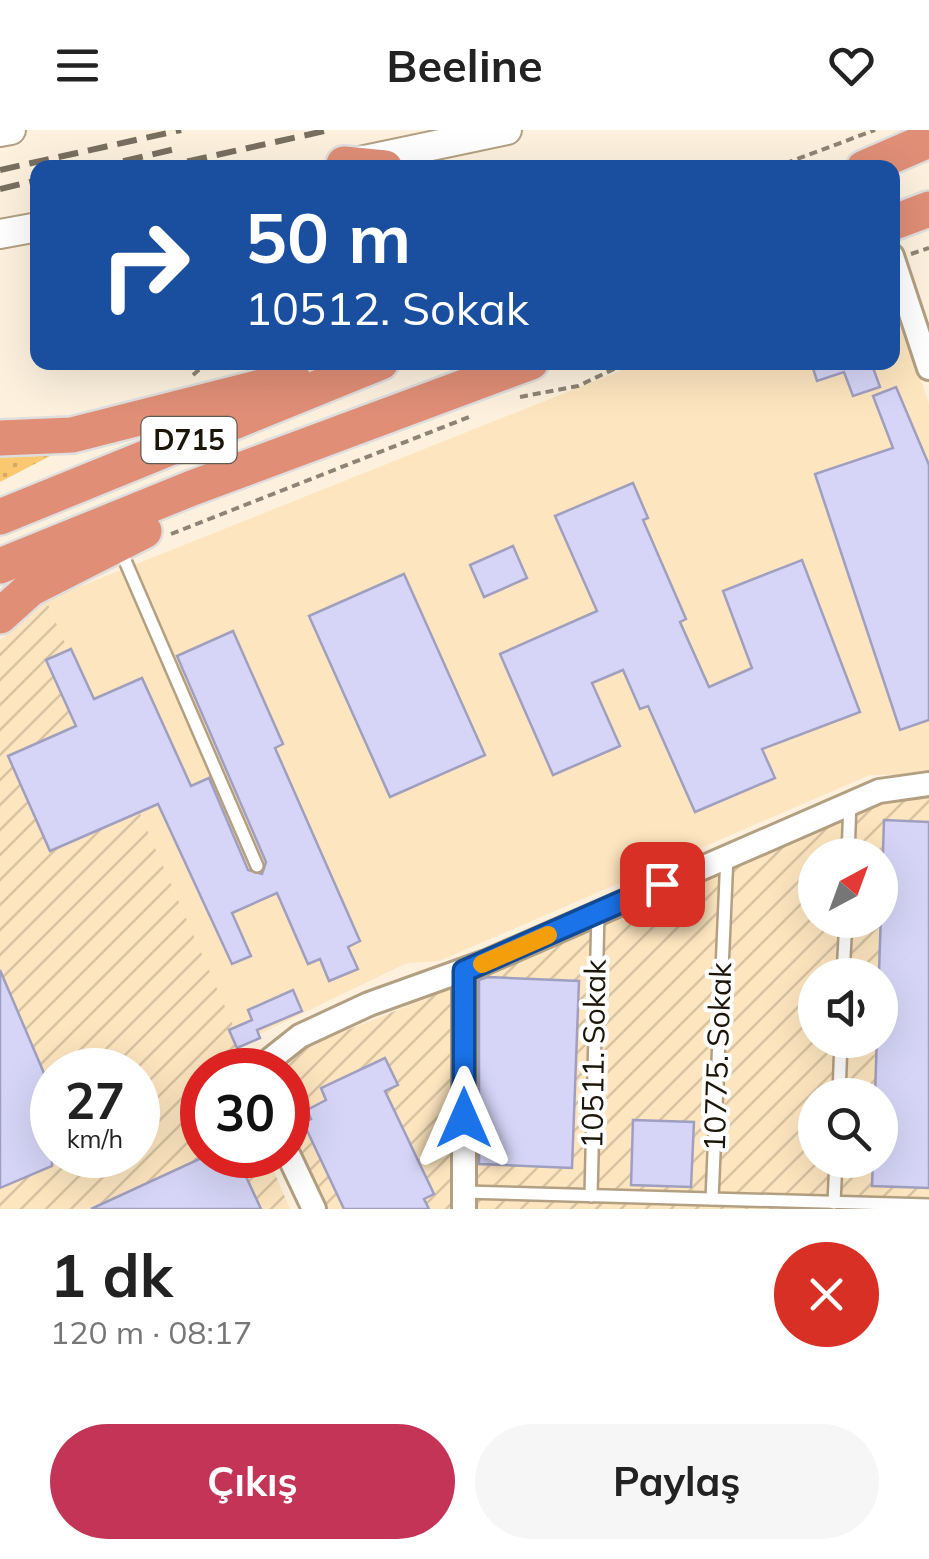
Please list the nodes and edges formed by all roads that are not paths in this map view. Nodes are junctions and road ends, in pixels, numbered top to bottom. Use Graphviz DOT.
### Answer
graph roads {
  1 [pos="11,130"];
  2 [pos="508,130"];
  3 [pos="0,132"];
  4 [pos="929,140"];
  5 [pos="366,160"];
  6 [pos="883,160"];
  7 [pos="929,163"];
  8 [pos="900,171"];
  9 [pos="929,208"];
  10 [pos="929,216"];
  11 [pos="900,220"];
  12 [pos="900,221"];
  13 [pos="30,228"];
  14 [pos="0,234"];
  15 [pos="900,280"];
  16 [pos="929,368"];
  17 [pos="342,370"];
  18 [pos="362,370"];
  19 [pos="511,370"];
  20 [pos="0,438"];
  21 [pos="306,448"];
  22 [pos="0,517"];
  23 [pos="120,548"];
  24 [pos="0,566"];
  25 [pos="0,616"];
  26 [pos="929,784"];
  27 [pos="850,802"];
  28 [pos="849,838"];
  29 [pos="727,856"];
  30 [pos="258,866"];
  31 [pos="598,913"];
  32 [pos="464,971"];
  33 [pos="284,1048"];
  34 [pos="299,1178"];
  35 [pos="835,1178"];
  36 [pos="591,1196"];
  37 [pos="712,1199"];
  38 [pos="464,1201"];
  39 [pos="834,1203"];
  40 [pos="929,1205"];
  41 [pos="314,1209"];
  1 -- 3 [label="street"];
  2 -- 5 [label="street"];
  4 -- 6 [label="highway"];
  7 -- 8 [label="highway"];
  9 -- 11 [label="highway"];
  10 -- 12 [label="highway"];
  13 -- 14 [label="street"];
  15 -- 16 [label="street"];
  17 -- 20 [label="highway"];
  18 -- 22 [label="highway, D715"];
  19 -- 21 [label="highway, D715"];
  21 -- 23 [label="highway"];
  21 -- 24 [label="highway, D715"];
  23 -- 25 [label="highway"];
  23 -- 30 [label="lane"];
  26 -- 27 [label="street"];
  27 -- 28 [label="lane"];
  27 -- 29 [label="street"];
  29 -- 31 [label="street"];
  29 -- 37 [label="lane, 10775. Sokak"];
  31 -- 32 [label="street"];
  31 -- 36 [label="lane, 10511. Sokak"];
  32 -- 33 [label="street"];
  32 -- 38 [label="street"];
  34 -- 41 [label="street"];
  35 -- 39 [label="lane"];
  36 -- 37 [label="lane"];
  36 -- 38 [label="lane"];
  37 -- 39 [label="lane"];
  39 -- 40 [label="lane"];
}
